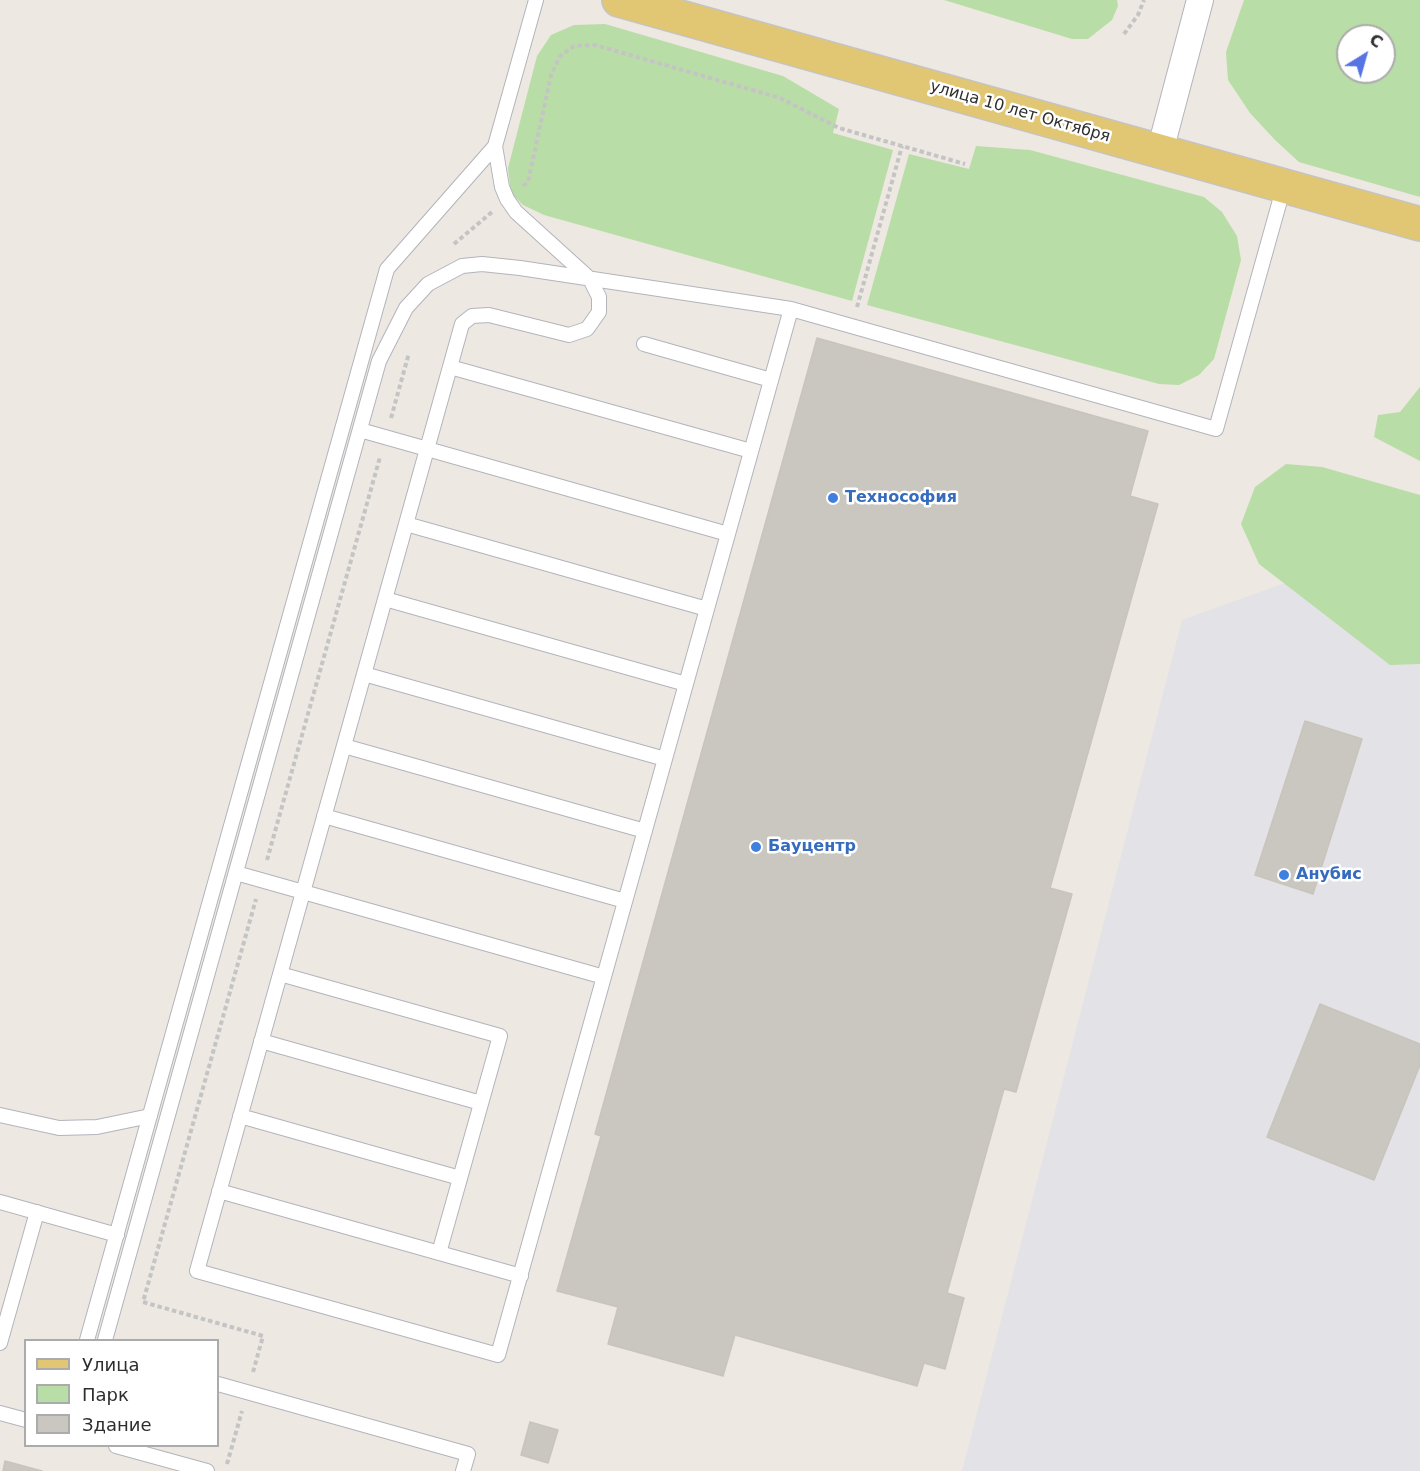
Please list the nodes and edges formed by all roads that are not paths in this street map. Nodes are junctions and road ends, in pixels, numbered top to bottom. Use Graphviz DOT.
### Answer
graph roads {
  1 [pos="536,0"];
  2 [pos="619,0"];
  3 [pos="1200,0"];
  4 [pos="495,146"];
  5 [pos="1160,151"];
  6 [pos="1284,186"];
  7 [pos="1420,224"];
  8 [pos="590,279"];
  9 [pos="791,309"];
  10 [pos="644,344"];
  11 [pos="450,367"];
  12 [pos="771,380"];
  13 [pos="360,430"];
  14 [pos="427,449"];
  15 [pos="751,451"];
  16 [pos="406,524"];
  17 [pos="728,534"];
  18 [pos="385,599"];
  19 [pos="707,609"];
  20 [pos="364,675"];
  21 [pos="686,684"];
  22 [pos="344,746"];
  23 [pos="665,759"];
  24 [pos="324,816"];
  25 [pos="645,831"];
  26 [pos="236,873"];
  27 [pos="303,892"];
  28 [pos="625,901"];
  29 [pos="280,974"];
  30 [pos="604,977"];
  31 [pos="261,1041"];
  32 [pos="481,1104"];
  33 [pos="0,1114"];
  34 [pos="150,1116"];
  35 [pos="240,1116"];
  36 [pos="460,1178"];
  37 [pos="219,1191"];
  38 [pos="0,1202"];
  39 [pos="37,1212"];
  40 [pos="117,1235"];
  41 [pos="439,1253"];
  42 [pos="521,1276"];
  43 [pos="88,1339"];
  44 [pos="106,1339"];
  45 [pos="0,1343"];
  46 [pos="219,1384"];
  47 [pos="0,1413"];
  48 [pos="24,1419"];
  49 [pos="120,1447"];
  50 [pos="207,1471"];
  51 [pos="463,1471"];
  1 -- 4 [label="lane"];
  2 -- 5 [label="main road, улица 10 лет Октября"];
  3 -- 5 [label="street"];
  4 -- 8 [label="lane"];
  4 -- 34 [label="lane"];
  5 -- 6 [label="main road, улица 10 лет Октября"];
  6 -- 7 [label="main road, улица 10 лет Октября"];
  6 -- 9 [label="lane"];
  8 -- 9 [label="lane"];
  8 -- 11 [label="lane"];
  8 -- 13 [label="lane"];
  9 -- 12 [label="lane"];
  10 -- 12 [label="lane"];
  11 -- 14 [label="lane"];
  11 -- 15 [label="lane"];
  12 -- 15 [label="lane"];
  13 -- 14 [label="lane"];
  13 -- 26 [label="lane"];
  14 -- 16 [label="lane"];
  14 -- 17 [label="lane"];
  15 -- 17 [label="lane"];
  16 -- 18 [label="lane"];
  16 -- 19 [label="lane"];
  17 -- 19 [label="lane"];
  18 -- 20 [label="lane"];
  18 -- 21 [label="lane"];
  19 -- 21 [label="lane"];
  20 -- 22 [label="lane"];
  20 -- 23 [label="lane"];
  21 -- 23 [label="lane"];
  22 -- 24 [label="lane"];
  22 -- 25 [label="lane"];
  23 -- 25 [label="lane"];
  24 -- 27 [label="lane"];
  24 -- 28 [label="lane"];
  25 -- 28 [label="lane"];
  26 -- 27 [label="lane"];
  26 -- 44 [label="lane"];
  27 -- 29 [label="lane"];
  27 -- 30 [label="lane"];
  28 -- 30 [label="lane"];
  29 -- 31 [label="lane"];
  29 -- 32 [label="lane"];
  30 -- 42 [label="lane"];
  31 -- 32 [label="lane"];
  31 -- 35 [label="lane"];
  32 -- 36 [label="lane"];
  33 -- 34 [label="lane"];
  34 -- 40 [label="lane"];
  35 -- 36 [label="lane"];
  35 -- 37 [label="lane"];
  36 -- 41 [label="lane"];
  37 -- 41 [label="lane"];
  37 -- 42 [label="lane"];
  38 -- 39 [label="lane"];
  39 -- 40 [label="lane"];
  39 -- 45 [label="lane"];
  40 -- 43 [label="lane"];
  41 -- 42 [label="lane"];
  46 -- 51 [label="lane"];
  47 -- 48 [label="lane"];
  49 -- 50 [label="lane"];
}
